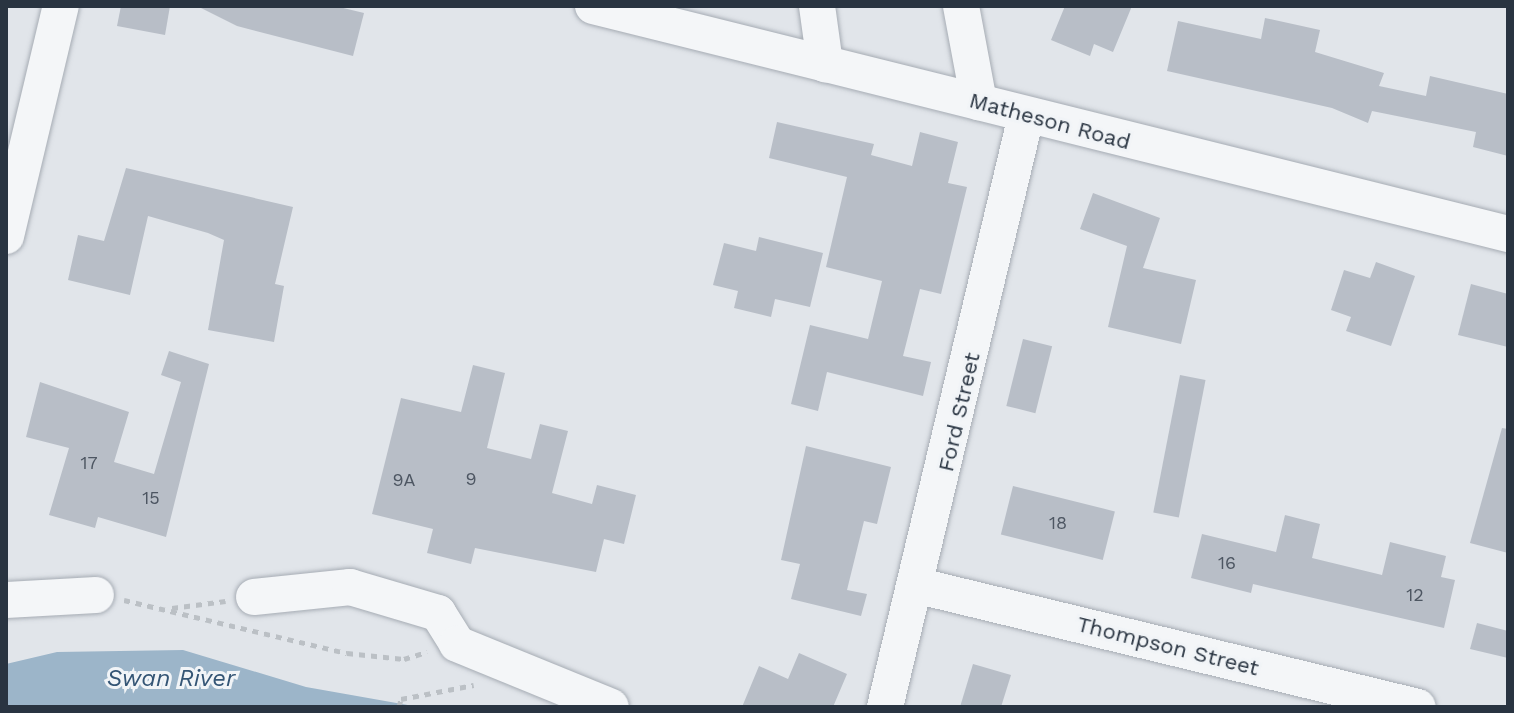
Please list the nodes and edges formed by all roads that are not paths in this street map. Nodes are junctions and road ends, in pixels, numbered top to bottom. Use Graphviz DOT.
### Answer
graph roads {
  1 [pos="61,6"];
  2 [pos="593,6"];
  3 [pos="817,6"];
  4 [pos="961,6"];
  5 [pos="825,64"];
  6 [pos="979,102"];
  7 [pos="1026,116"];
  8 [pos="11,196"];
  9 [pos="1508,234"];
  10 [pos="6,236"];
  11 [pos="919,586"];
  12 [pos="96,595"];
  13 [pos="254,597"];
  14 [pos="6,600"];
  15 [pos="611,707"];
  16 [pos="885,707"];
  17 [pos="1418,707"];
  1 -- 8 [label="street"];
  2 -- 5 [label="street, Matheson Road"];
  3 -- 5 [label="street"];
  4 -- 6 [label="street"];
  5 -- 6 [label="street, Matheson Road"];
  6 -- 7 [label="street, Matheson Road"];
  7 -- 9 [label="street, Matheson Road"];
  7 -- 11 [label="street, Ford Street"];
  8 -- 10 [label="street"];
  11 -- 16 [label="street, Ford Street"];
  11 -- 17 [label="street, Thompson Street"];
  12 -- 14 [label="street"];
  13 -- 15 [label="street"];
}
